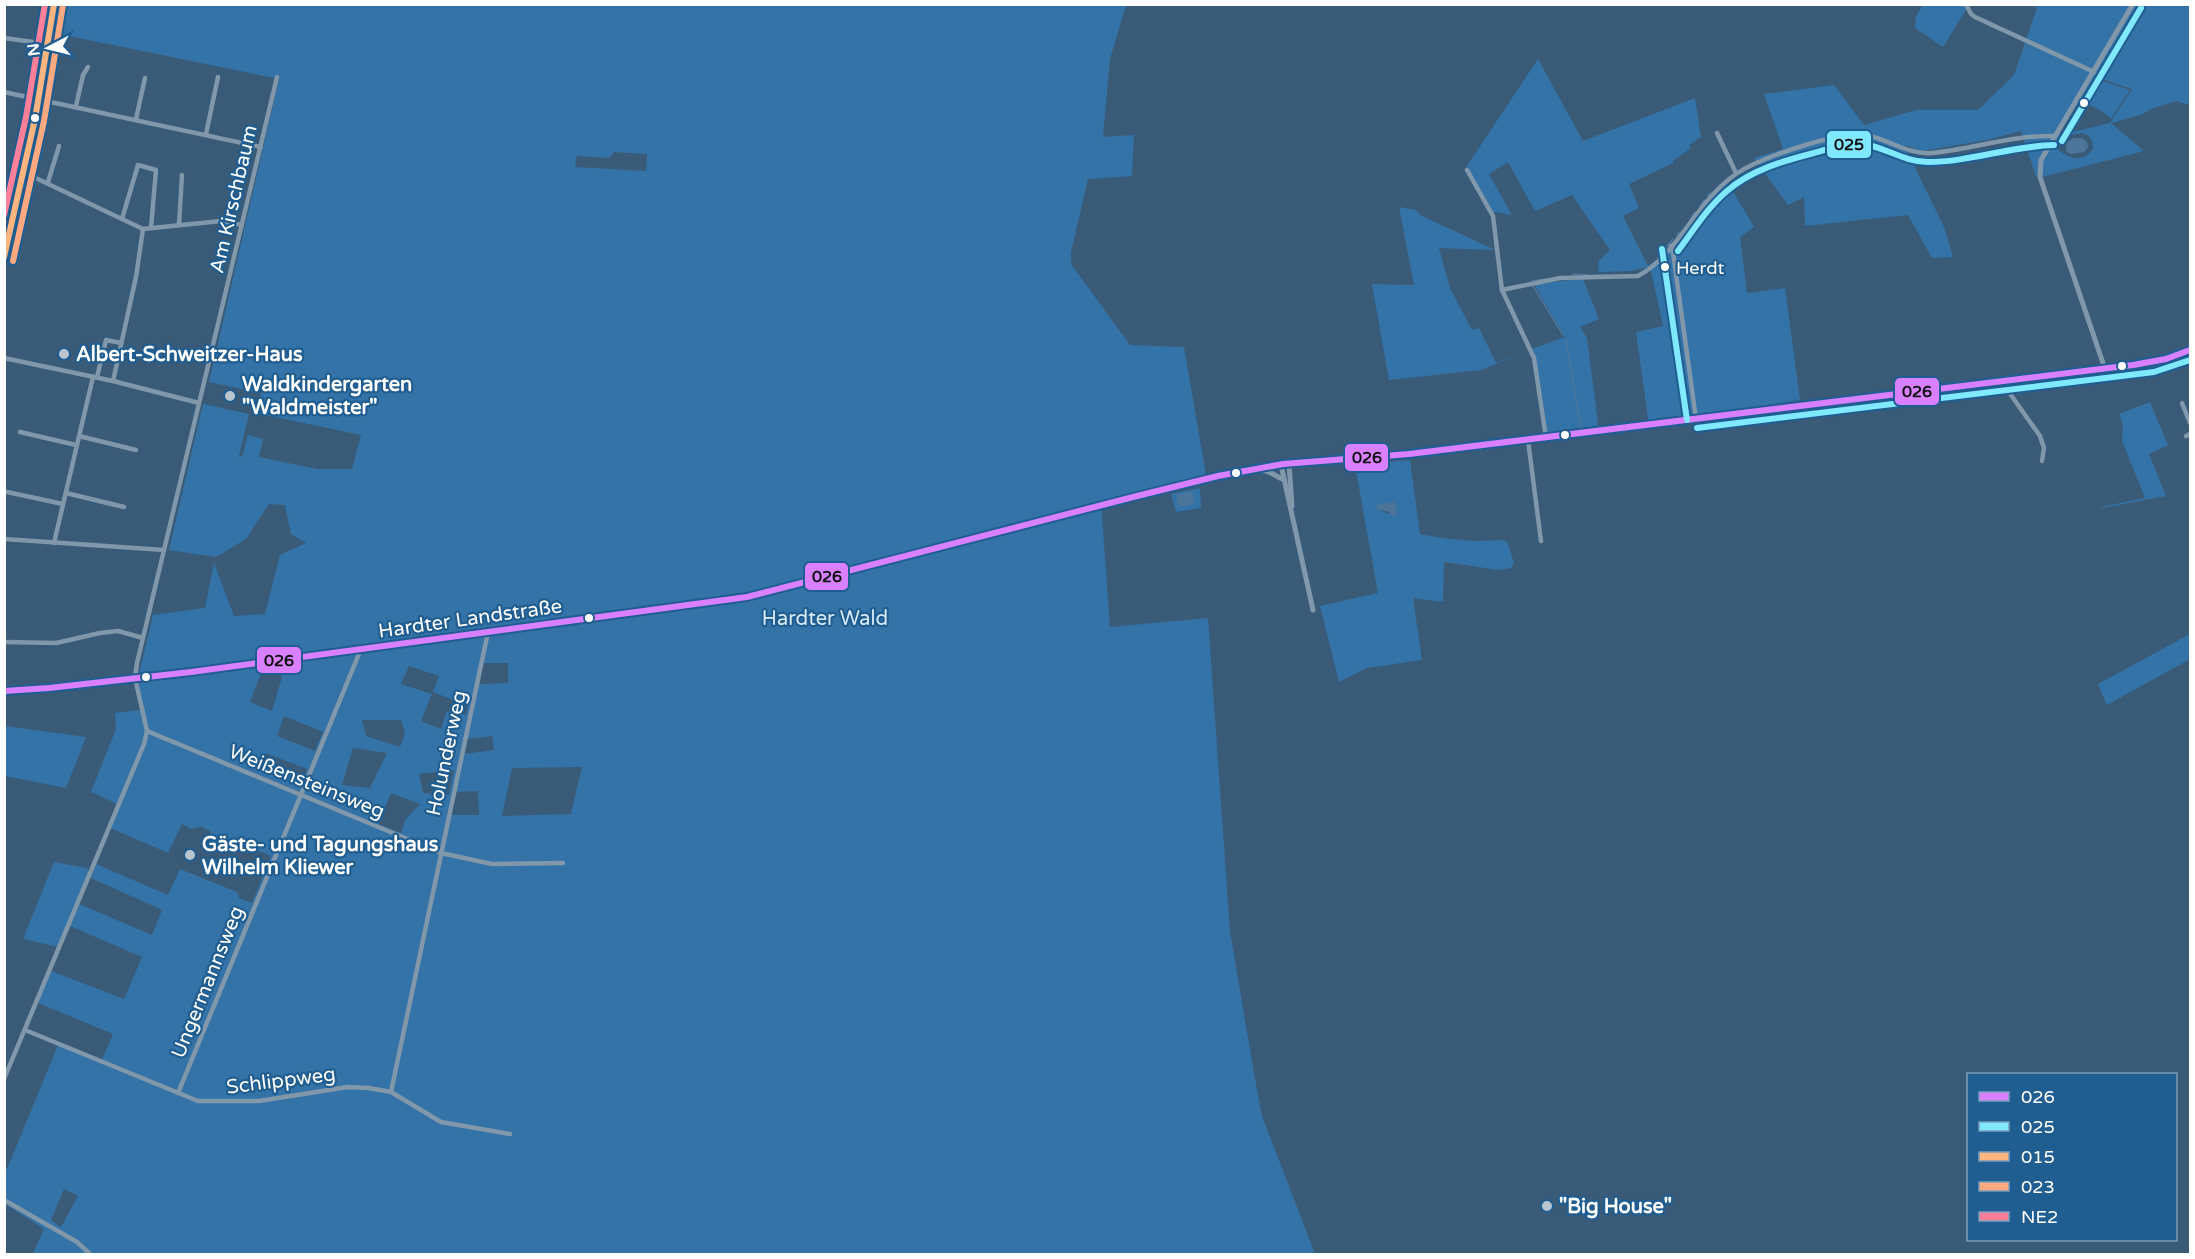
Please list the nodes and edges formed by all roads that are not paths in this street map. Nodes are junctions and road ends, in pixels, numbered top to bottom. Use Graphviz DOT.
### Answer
graph roads {
  1 [pos="54,4"];
  2 [pos="1966,4"];
  3 [pos="2133,4"];
  4 [pos="4,38"];
  5 [pos="48,44"];
  6 [pos="88,67"];
  7 [pos="2094,72"];
  8 [pos="218,77"];
  9 [pos="276,77"];
  10 [pos="145,78"];
  11 [pos="4,92"];
  12 [pos="38,99"];
  13 [pos="76,106"];
  14 [pos="136,119"];
  15 [pos="1717,133"];
  16 [pos="206,134"];
  17 [pos="2054,136"];
  18 [pos="59,146"];
  19 [pos="261,147"];
  20 [pos="1467,170"];
  21 [pos="23,172"];
  22 [pos="1737,173"];
  23 [pos="182,175"];
  24 [pos="48,182"];
  25 [pos="122,219"];
  26 [pos="179,224"];
  27 [pos="242,225"];
  28 [pos="151,228"];
  29 [pos="143,229"];
  30 [pos="1671,246"];
  31 [pos="4,259"];
  32 [pos="1502,290"];
  33 [pos="121,343"];
  34 [pos="2190,350"];
  35 [pos="4,358"];
  36 [pos="2105,369"];
  37 [pos="95,377"];
  38 [pos="113,381"];
  39 [pos="2001,381"];
  40 [pos="199,403"];
  41 [pos="2182,403"];
  42 [pos="1696,419"];
  43 [pos="2190,423"];
  44 [pos="20,432"];
  45 [pos="79,436"];
  46 [pos="1546,438"];
  47 [pos="1528,440"];
  48 [pos="76,445"];
  49 [pos="136,450"];
  50 [pos="2042,461"];
  51 [pos="1289,464"];
  52 [pos="1281,465"];
  53 [pos="1258,469"];
  54 [pos="1282,479"];
  55 [pos="6,492"];
  56 [pos="66,493"];
  57 [pos="63,504"];
  58 [pos="124,507"];
  59 [pos="1293,514"];
  60 [pos="4,539"];
  61 [pos="1541,541"];
  62 [pos="54,543"];
  63 [pos="164,550"];
  64 [pos="1313,610"];
  65 [pos="488,632"];
  66 [pos="143,638"];
  67 [pos="4,642"];
  68 [pos="361,649"];
  69 [pos="135,678"];
  70 [pos="4,691"];
  71 [pos="147,731"];
  72 [pos="301,796"];
  73 [pos="441,853"];
  74 [pos="563,863"];
  75 [pos="25,1030"];
  76 [pos="4,1079"];
  77 [pos="391,1092"];
  78 [pos="178,1093"];
  79 [pos="510,1134"];
  80 [pos="4,1200"];
  81 [pos="90,1254"];
  1 -- 5 [label="street"];
  2 -- 7 [label="street"];
  3 -- 7 [label="street"];
  4 -- 5 [label="street"];
  5 -- 12 [label="street"];
  6 -- 13 [label="street"];
  7 -- 17 [label="street"];
  8 -- 16 [label="street"];
  9 -- 19 [label="street, Am Kirschbaum"];
  10 -- 14 [label="street"];
  11 -- 12 [label="street"];
  12 -- 13 [label="street"];
  12 -- 21 [label="street"];
  13 -- 14 [label="street"];
  14 -- 16 [label="street"];
  15 -- 22 [label="street"];
  16 -- 19 [label="street"];
  17 -- 22 [label="street"];
  17 -- 36 [label="street"];
  18 -- 24 [label="street"];
  19 -- 27 [label="street, Am Kirschbaum"];
  20 -- 32 [label="street"];
  21 -- 24 [label="street"];
  21 -- 31 [label="street"];
  22 -- 30 [label="street"];
  23 -- 26 [label="street"];
  24 -- 25 [label="street"];
  25 -- 28 [label="street"];
  25 -- 29 [label="street"];
  26 -- 27 [label="street"];
  26 -- 28 [label="street"];
  27 -- 40 [label="street, Am Kirschbaum"];
  28 -- 29 [label="street"];
  29 -- 33 [label="street"];
  30 -- 32 [label="street"];
  30 -- 42 [label="street"];
  32 -- 46 [label="street"];
  33 -- 37 [label="street"];
  33 -- 38 [label="street"];
  34 -- 36 [label="main road, Hardter Landstraße"];
  35 -- 37 [label="street"];
  36 -- 39 [label="main road, Hardter Landstraße"];
  37 -- 38 [label="street"];
  37 -- 45 [label="street"];
  38 -- 40 [label="street"];
  39 -- 42 [label="main road, Hardter Landstraße"];
  39 -- 50 [label="street"];
  40 -- 63 [label="street, Am Kirschbaum"];
  41 -- 43 [label="street"];
  42 -- 46 [label="main road, Hardter Landstraße"];
  44 -- 48 [label="street"];
  45 -- 48 [label="street"];
  45 -- 49 [label="street"];
  46 -- 47 [label="main road, Hardter Landstraße"];
  47 -- 51 [label="main road, Hardter Landstraße"];
  47 -- 61 [label="street"];
  48 -- 56 [label="street"];
  51 -- 52 [label="main road, Hardter Landstraße"];
  51 -- 59 [label="street"];
  52 -- 53 [label="main road, Hardter Landstraße"];
  52 -- 54 [label="street"];
  53 -- 54 [label="street"];
  53 -- 65 [label="main road, Hardter Landstraße"];
  54 -- 59 [label="street"];
  55 -- 57 [label="street"];
  56 -- 57 [label="street"];
  56 -- 58 [label="street"];
  57 -- 62 [label="street"];
  59 -- 64 [label="street"];
  60 -- 62 [label="street"];
  62 -- 63 [label="street"];
  63 -- 66 [label="street, Am Kirschbaum"];
  65 -- 68 [label="main road, Hardter Landstraße"];
  65 -- 73 [label="street, Holunderweg"];
  66 -- 67 [label="street"];
  66 -- 69 [label="street, Am Kirschbaum"];
  68 -- 69 [label="main road, Hardter Landstraße"];
  68 -- 72 [label="street, Ungermannsweg"];
  69 -- 70 [label="main road, Hardter Landstraße"];
  69 -- 71 [label="street, Am Kirschbaum"];
  71 -- 72 [label="street, Weißensteinsweg"];
  71 -- 75 [label="street"];
  72 -- 73 [label="street, Weißensteinsweg"];
  72 -- 78 [label="street, Ungermannsweg"];
  73 -- 74 [label="street, Weißensteinsweg"];
  73 -- 77 [label="street, Holunderweg"];
  75 -- 76 [label="street"];
  75 -- 78 [label="street, Schlippweg"];
  77 -- 78 [label="street, Schlippweg"];
  77 -- 79 [label="street, Schlippweg"];
  80 -- 81 [label="street"];
}
